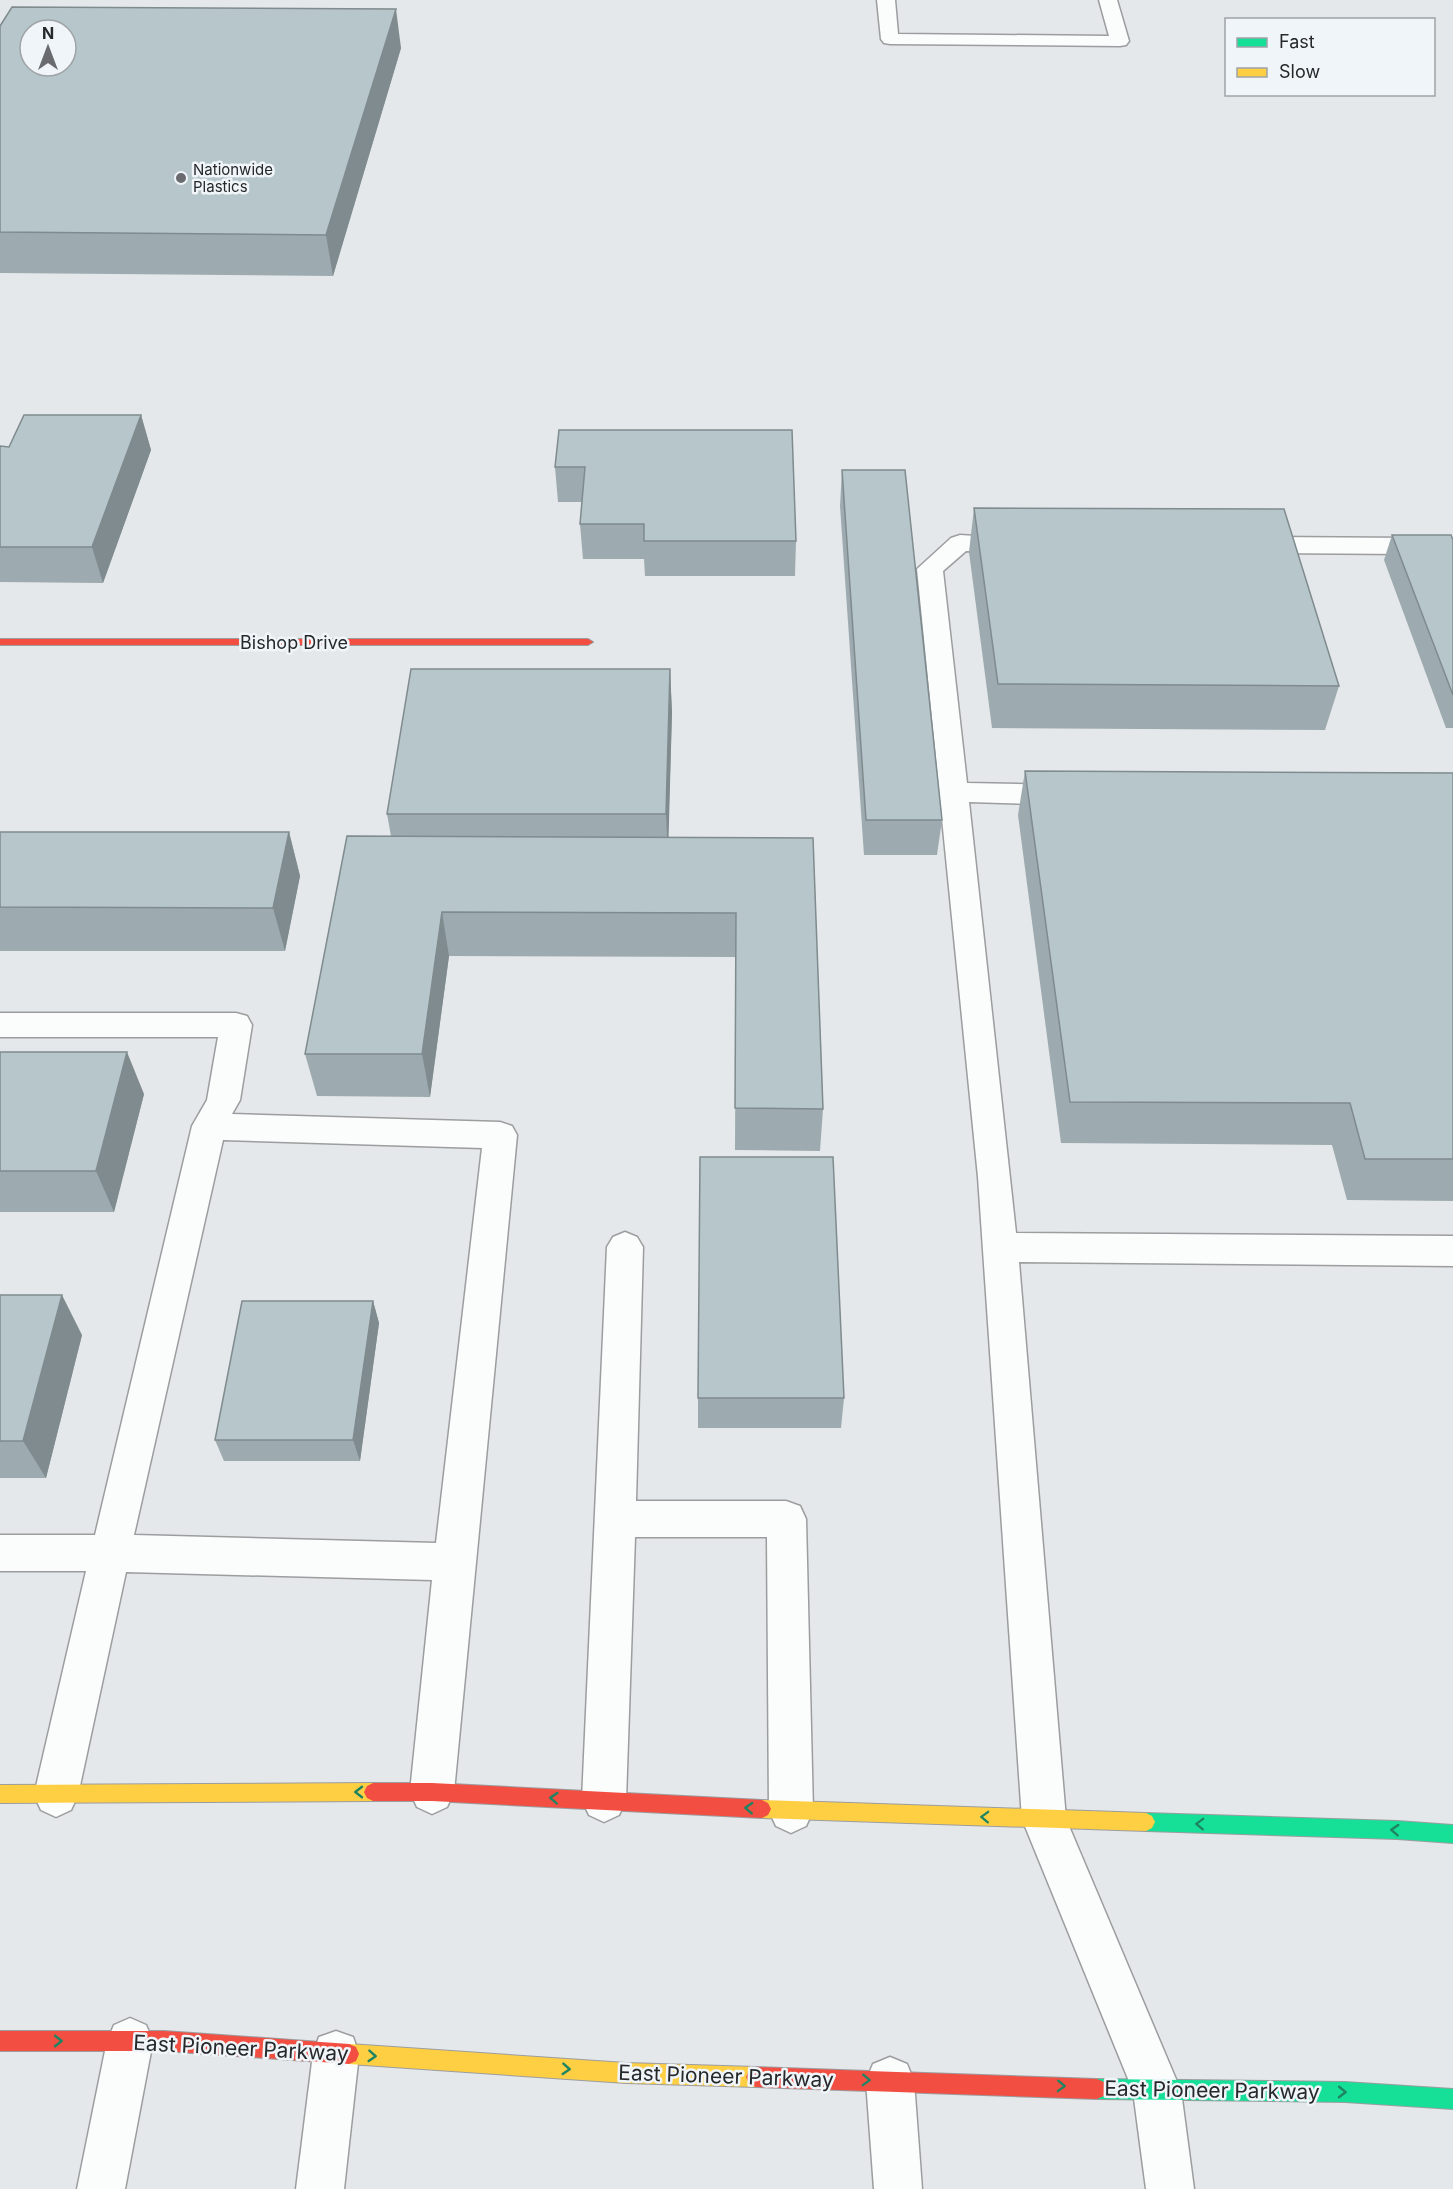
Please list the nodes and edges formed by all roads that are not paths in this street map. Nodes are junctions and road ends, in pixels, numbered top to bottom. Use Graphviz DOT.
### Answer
graph roads {
  1 [pos="886,0"];
  2 [pos="1108,0"];
  3 [pos="1043,544"];
  4 [pos="1233,545"];
  5 [pos="1453,564"];
  6 [pos="0,642"];
  7 [pos="588,642"];
  8 [pos="954,792"];
  9 [pos="1097,796"];
  10 [pos="0,1025"];
  11 [pos="209,1126"];
  12 [pos="625,1247"];
  13 [pos="1000,1247"];
  14 [pos="1453,1251"];
  15 [pos="616,1519"];
  16 [pos="0,1553"];
  17 [pos="110,1553"];
  18 [pos="453,1562"];
  19 [pos="432,1792"];
  20 [pos="0,1794"];
  21 [pos="56,1795"];
  22 [pos="604,1800"];
  23 [pos="791,1811"];
  24 [pos="1044,1819"];
  25 [pos="1453,1834"];
  26 [pos="0,2041"];
  27 [pos="130,2041"];
  28 [pos="336,2054"];
  29 [pos="890,2081"];
  30 [pos="1157,2091"];
  31 [pos="1453,2099"];
  32 [pos="100,2189"];
  33 [pos="320,2189"];
  34 [pos="898,2189"];
  35 [pos="1170,2189"];
  1 -- 2 [label="lane"];
  3 -- 8 [label="lane"];
  4 -- 5 [label="lane"];
  6 -- 7 [label="main road, Bishop Drive"];
  8 -- 9 [label="lane"];
  8 -- 13 [label="lane"];
  10 -- 11 [label="lane"];
  11 -- 17 [label="lane"];
  11 -- 18 [label="lane"];
  12 -- 15 [label="lane"];
  13 -- 14 [label="lane"];
  13 -- 24 [label="lane"];
  15 -- 22 [label="lane"];
  15 -- 23 [label="lane"];
  16 -- 17 [label="lane"];
  17 -- 18 [label="lane"];
  17 -- 21 [label="lane"];
  18 -- 19 [label="lane"];
  19 -- 21 [label="main road, one-way"];
  22 -- 19 [label="main road, one-way"];
  20 -- 21 [label="main road"];
  23 -- 22 [label="main road, one-way"];
  24 -- 23 [label="main road, one-way"];
  25 -- 24 [label="main road, one-way"];
  24 -- 30 [label="lane"];
  26 -- 27 [label="main road, East Pioneer Parkway, one-way"];
  27 -- 28 [label="main road, East Pioneer Parkway"];
  27 -- 32 [label="lane"];
  28 -- 29 [label="main road, East Pioneer Parkway, one-way"];
  28 -- 33 [label="lane"];
  29 -- 30 [label="main road, East Pioneer Parkway, one-way"];
  29 -- 34 [label="lane"];
  30 -- 31 [label="main road, East Pioneer Parkway, one-way"];
  30 -- 35 [label="lane"];
}
